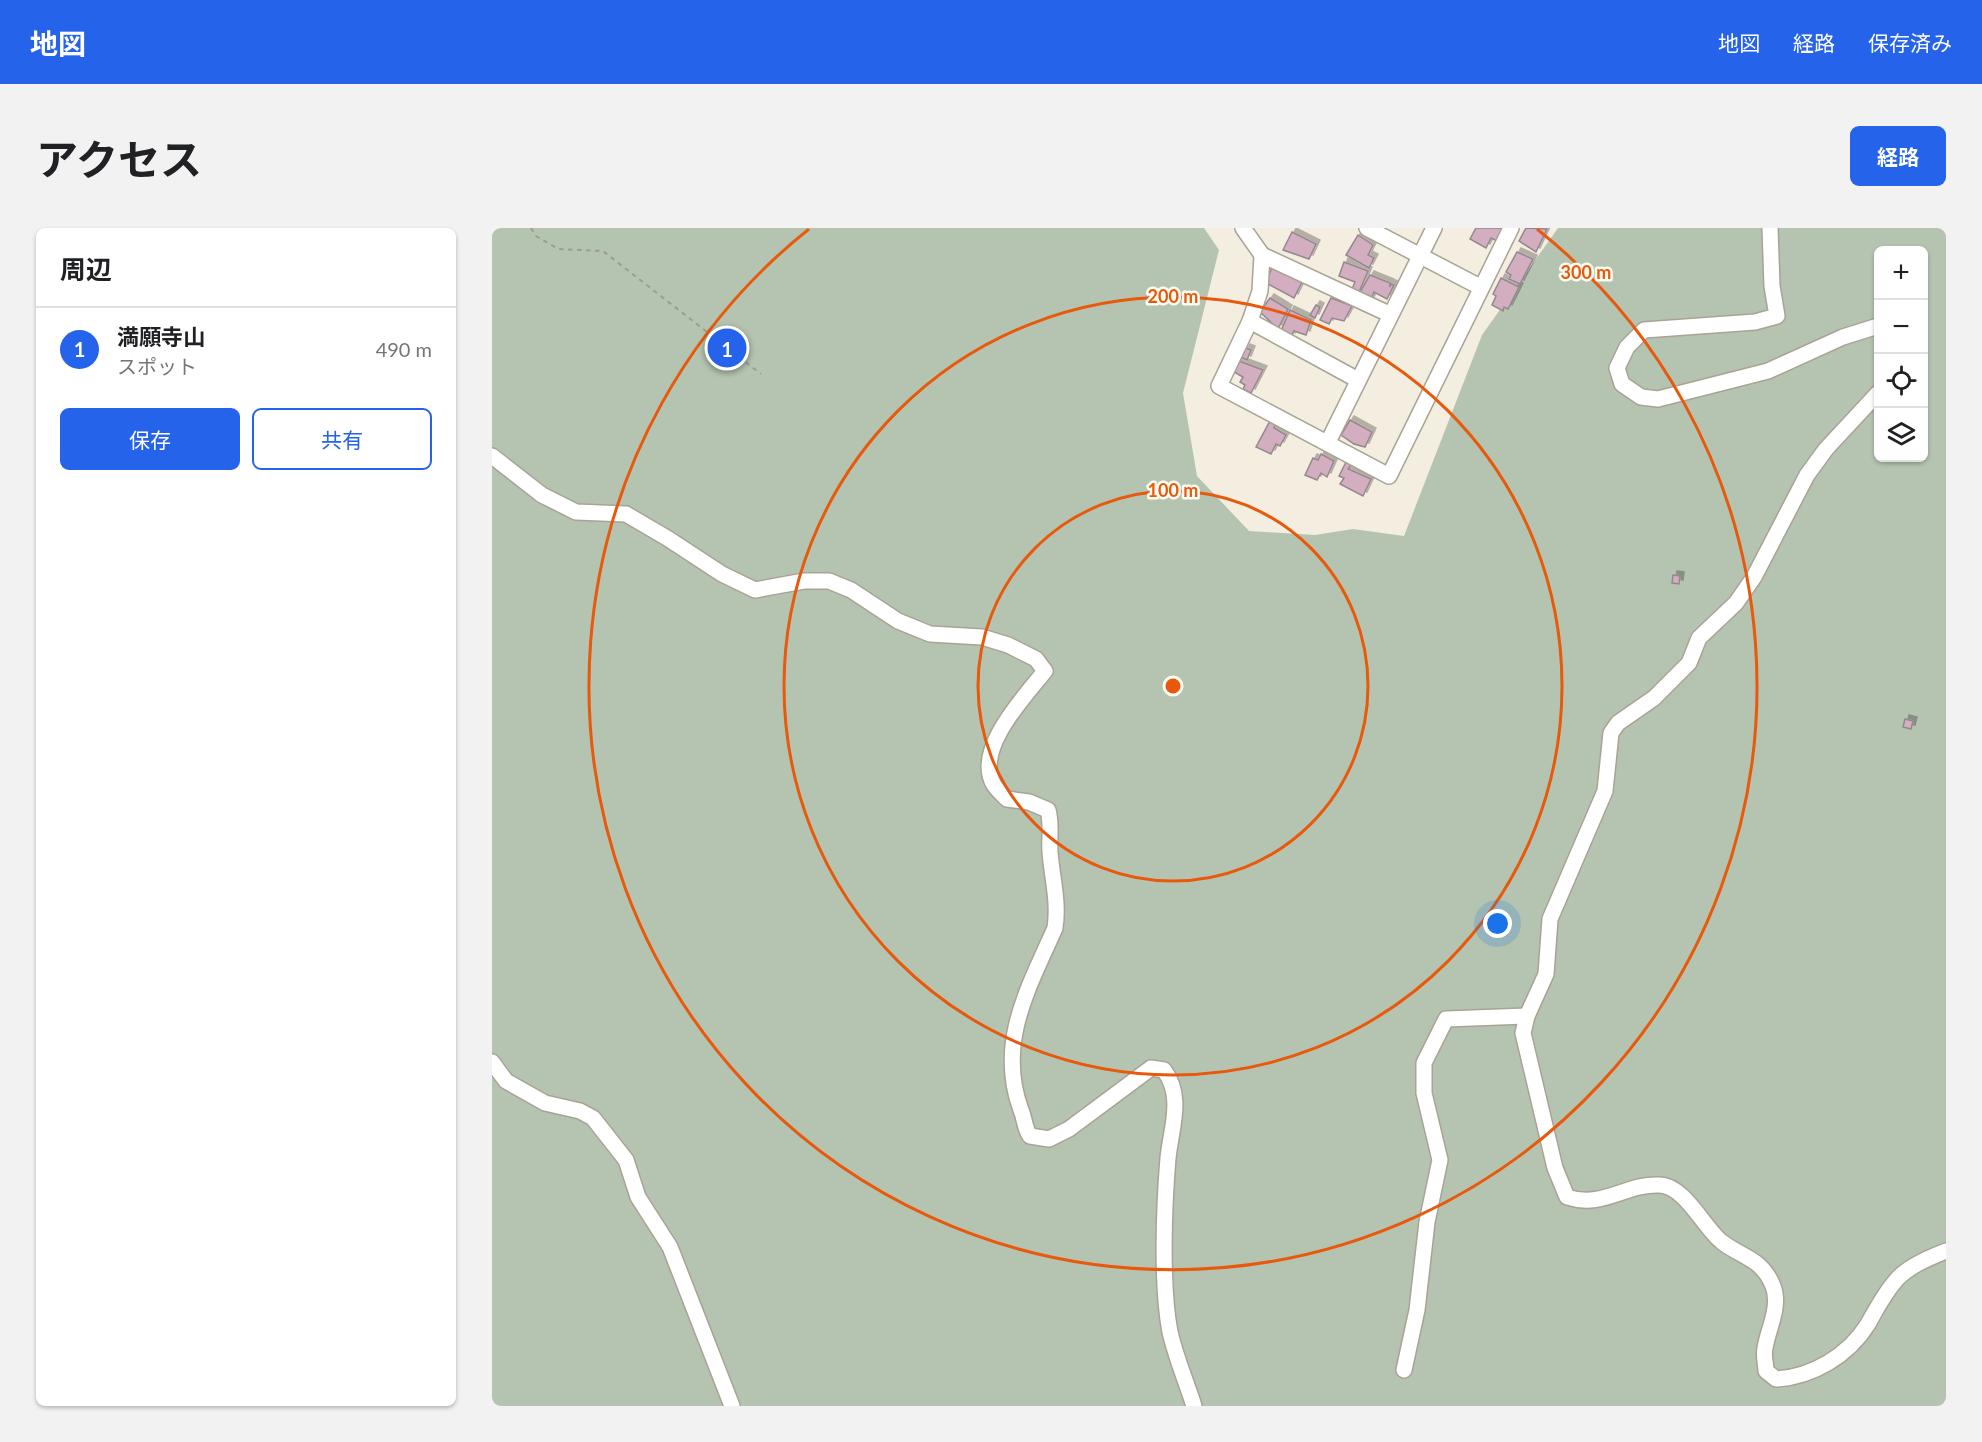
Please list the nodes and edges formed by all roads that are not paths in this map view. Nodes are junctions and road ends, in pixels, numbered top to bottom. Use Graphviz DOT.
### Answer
graph roads {
  1 [pos="1243,228"];
  2 [pos="1367,228"];
  3 [pos="1434,228"];
  4 [pos="1511,228"];
  5 [pos="1770,228"];
  6 [pos="1262,255"];
  7 [pos="1421,255"];
  8 [pos="1480,287"];
  9 [pos="1389,314"];
  10 [pos="1250,321"];
  11 [pos="1874,325"];
  12 [pos="1358,380"];
  13 [pos="1874,397"];
  14 [pos="1328,442"];
  15 [pos="492,456"];
  16 [pos="1527,1016"];
  17 [pos="492,1062"];
  18 [pos="1946,1251"];
  19 [pos="1404,1370"];
  20 [pos="732,1406"];
  21 [pos="1194,1406"];
  1 -- 6 [label="street"];
  2 -- 7 [label="street"];
  3 -- 7 [label="street"];
  4 -- 8 [label="street"];
  5 -- 11 [label="street"];
  6 -- 9 [label="street"];
  6 -- 10 [label="street"];
  7 -- 8 [label="street"];
  7 -- 9 [label="street"];
  8 -- 14 [label="street"];
  9 -- 12 [label="street"];
  10 -- 12 [label="street"];
  10 -- 14 [label="street"];
  12 -- 14 [label="street"];
  13 -- 16 [label="street"];
  15 -- 21 [label="street"];
  16 -- 18 [label="street"];
  16 -- 19 [label="street"];
  17 -- 20 [label="street"];
}
